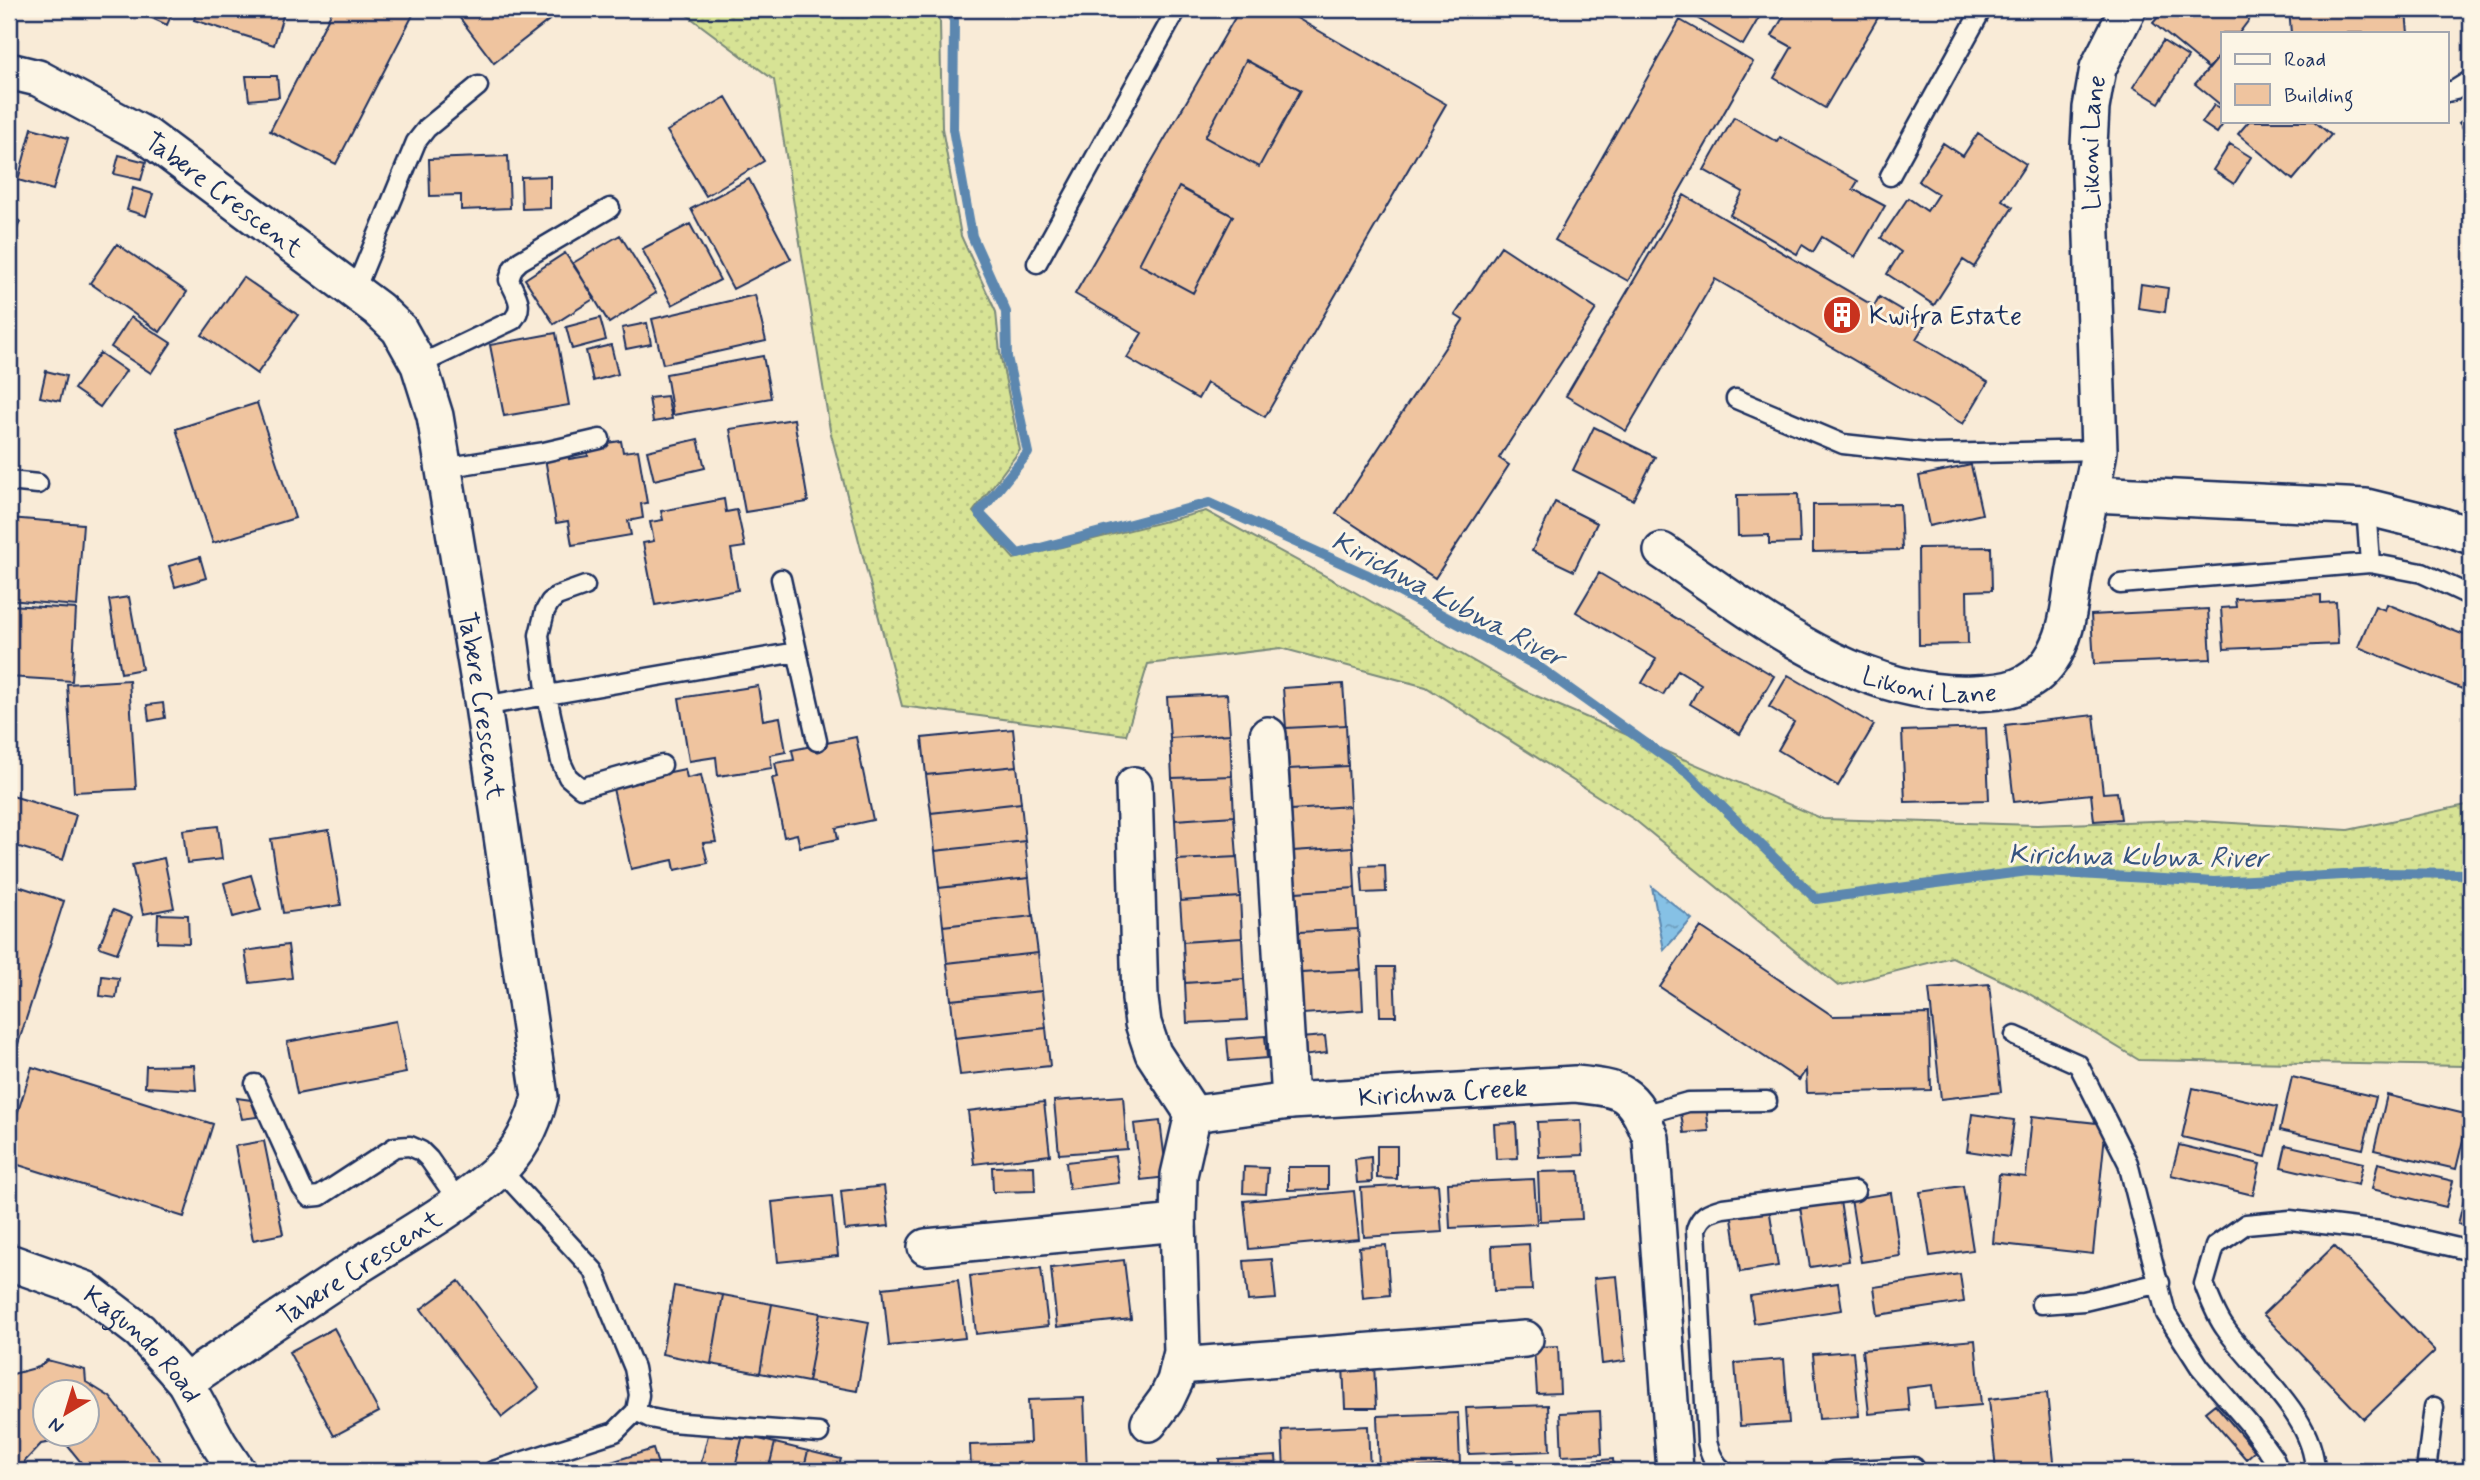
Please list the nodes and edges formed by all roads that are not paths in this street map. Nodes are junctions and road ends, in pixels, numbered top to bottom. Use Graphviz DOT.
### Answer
graph roads {
  1 [pos="1177,9"];
  2 [pos="1982,9"];
  3 [pos="2128,9"];
  4 [pos="9,71"];
  5 [pos="2471,80"];
  6 [pos="478,86"];
  7 [pos="2448,92"];
  8 [pos="1890,176"];
  9 [pos="610,208"];
  10 [pos="1038,263"];
  11 [pos="355,290"];
  12 [pos="419,365"];
  13 [pos="1736,399"];
  14 [pos="600,439"];
  15 [pos="2099,450"];
  16 [pos="443,468"];
  17 [pos="9,481"];
  18 [pos="38,484"];
  19 [pos="2093,494"];
  20 [pos="2366,507"];
  21 [pos="2471,536"];
  22 [pos="1662,551"];
  23 [pos="2370,563"];
  24 [pos="781,579"];
  25 [pos="2120,584"];
  26 [pos="585,586"];
  27 [pos="2471,596"];
  28 [pos="797,652"];
  29 [pos="547,696"];
  30 [pos="483,706"];
  31 [pos="1268,735"];
  32 [pos="817,741"];
  33 [pos="662,765"];
  34 [pos="1134,785"];
  35 [pos="2015,1035"];
  36 [pos="256,1084"];
  37 [pos="1290,1101"];
  38 [pos="1767,1101"];
  39 [pos="1194,1114"];
  40 [pos="1642,1115"];
  41 [pos="500,1169"];
  42 [pos="1855,1191"];
  43 [pos="459,1202"];
  44 [pos="1178,1223"];
  45 [pos="926,1247"];
  46 [pos="2471,1251"];
  47 [pos="9,1262"];
  48 [pos="2160,1283"];
  49 [pos="2041,1304"];
  50 [pos="1525,1339"];
  51 [pos="1179,1366"];
  52 [pos="185,1382"];
  53 [pos="2434,1407"];
  54 [pos="636,1411"];
  55 [pos="1149,1423"];
  56 [pos="1689,1429"];
  57 [pos="820,1433"];
  58 [pos="1914,1467"];
  59 [pos="237,1471"];
  60 [pos="493,1471"];
  61 [pos="1675,1471"];
  62 [pos="1724,1471"];
  63 [pos="1834,1471"];
  64 [pos="2279,1471"];
  65 [pos="2315,1471"];
  66 [pos="2426,1471"];
  1 -- 10 [label="lane"];
  2 -- 8 [label="lane"];
  3 -- 15 [label="street, Likoni Lane"];
  4 -- 11 [label="street, Tabere Crescent"];
  5 -- 7 [label="lane"];
  6 -- 11 [label="lane"];
  9 -- 12 [label="lane"];
  11 -- 12 [label="street, Tabere Crescent"];
  12 -- 16 [label="street, Tabere Crescent"];
  13 -- 15 [label="lane"];
  14 -- 16 [label="lane"];
  15 -- 19 [label="street, Likoni Lane"];
  16 -- 30 [label="street, Tabere Crescent"];
  17 -- 18 [label="lane"];
  19 -- 20 [label="street"];
  19 -- 22 [label="street, Likoni Lane"];
  20 -- 21 [label="street"];
  20 -- 23 [label="lane"];
  23 -- 25 [label="lane"];
  23 -- 27 [label="lane"];
  24 -- 28 [label="lane"];
  26 -- 29 [label="lane"];
  28 -- 29 [label="lane"];
  28 -- 32 [label="lane"];
  29 -- 30 [label="lane"];
  29 -- 33 [label="lane"];
  30 -- 41 [label="street, Tabere Crescent"];
  31 -- 37 [label="street"];
  34 -- 39 [label="street"];
  35 -- 48 [label="lane"];
  36 -- 43 [label="lane"];
  37 -- 39 [label="street, Kirichwa Creek"];
  37 -- 40 [label="street, Kirichwa Creek"];
  38 -- 40 [label="lane"];
  39 -- 44 [label="street"];
  40 -- 56 [label="street, Kirichwa Creek"];
  41 -- 43 [label="street, Tabere Crescent"];
  41 -- 54 [label="lane"];
  42 -- 56 [label="lane"];
  43 -- 52 [label="street, Tabere Crescent"];
  44 -- 45 [label="street"];
  44 -- 51 [label="street"];
  46 -- 65 [label="lane"];
  47 -- 52 [label="street, Kagundo Road"];
  48 -- 49 [label="lane"];
  48 -- 64 [label="lane"];
  50 -- 51 [label="street"];
  51 -- 55 [label="street"];
  52 -- 59 [label="street, Kagundo Road"];
  53 -- 66 [label="lane"];
  54 -- 57 [label="lane"];
  54 -- 60 [label="lane"];
  56 -- 61 [label="street, Kirichwa Creek"];
  56 -- 62 [label="lane"];
  58 -- 63 [label="lane"];
}
